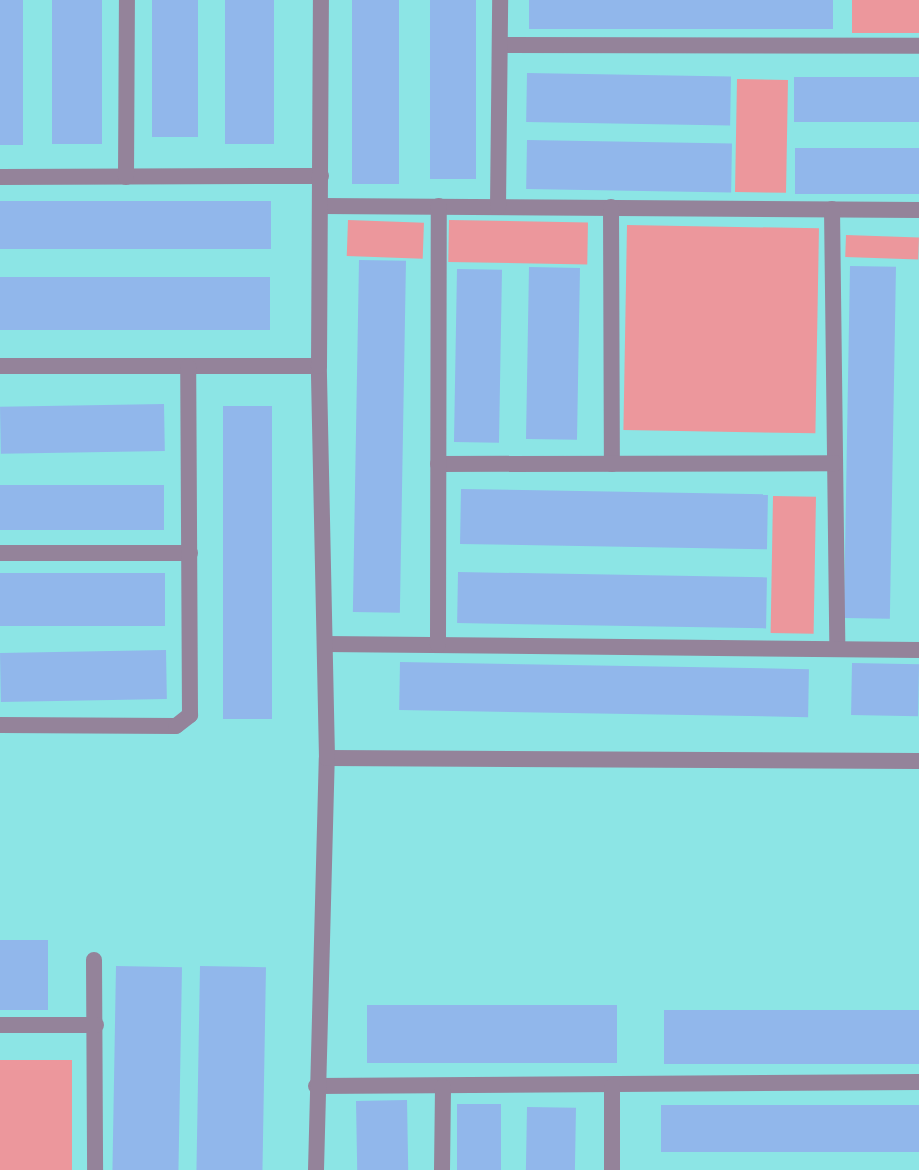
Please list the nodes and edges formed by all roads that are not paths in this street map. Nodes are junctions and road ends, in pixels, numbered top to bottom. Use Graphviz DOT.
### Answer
graph roads {
  1 [pos="127,0"];
  2 [pos="321,0"];
  3 [pos="500,0"];
  4 [pos="501,45"];
  5 [pos="919,46"];
  6 [pos="321,176"];
  7 [pos="0,177"];
  8 [pos="126,177"];
  9 [pos="322,206"];
  10 [pos="439,206"];
  11 [pos="498,207"];
  12 [pos="611,207"];
  13 [pos="832,209"];
  14 [pos="919,210"];
  15 [pos="0,366"];
  16 [pos="319,366"];
  17 [pos="188,367"];
  18 [pos="835,463"];
  19 [pos="438,464"];
  20 [pos="612,464"];
  21 [pos="0,553"];
  22 [pos="190,553"];
  23 [pos="325,644"];
  24 [pos="438,645"];
  25 [pos="837,649"];
  26 [pos="919,650"];
  27 [pos="0,725"];
  28 [pos="327,758"];
  29 [pos="919,761"];
  30 [pos="94,960"];
  31 [pos="0,1025"];
  32 [pos="96,1025"];
  33 [pos="919,1082"];
  34 [pos="316,1086"];
  35 [pos="443,1087"];
  36 [pos="612,1087"];
  37 [pos="95,1170"];
  38 [pos="316,1170"];
  39 [pos="442,1170"];
  40 [pos="612,1170"];
  1 -- 8 [label="street"];
  2 -- 6 [label="street"];
  3 -- 4 [label="street"];
  4 -- 5 [label="street"];
  4 -- 11 [label="street"];
  6 -- 8 [label="street"];
  6 -- 9 [label="street"];
  7 -- 8 [label="street"];
  9 -- 10 [label="street"];
  9 -- 16 [label="street"];
  10 -- 11 [label="street"];
  10 -- 19 [label="street"];
  11 -- 12 [label="street"];
  12 -- 13 [label="street"];
  12 -- 20 [label="street"];
  13 -- 14 [label="street"];
  13 -- 18 [label="street"];
  15 -- 17 [label="street"];
  16 -- 17 [label="street"];
  16 -- 23 [label="street"];
  17 -- 22 [label="street"];
  18 -- 20 [label="street"];
  18 -- 25 [label="street"];
  19 -- 20 [label="street"];
  19 -- 24 [label="street"];
  21 -- 22 [label="street"];
  22 -- 27 [label="street"];
  23 -- 24 [label="street"];
  23 -- 28 [label="street"];
  24 -- 25 [label="street"];
  25 -- 26 [label="street"];
  28 -- 29 [label="street"];
  28 -- 34 [label="street"];
  30 -- 32 [label="street"];
  31 -- 32 [label="street"];
  32 -- 37 [label="street"];
  33 -- 36 [label="street"];
  34 -- 35 [label="street"];
  34 -- 38 [label="street"];
  35 -- 36 [label="street"];
  35 -- 39 [label="street"];
  36 -- 40 [label="street"];
}
